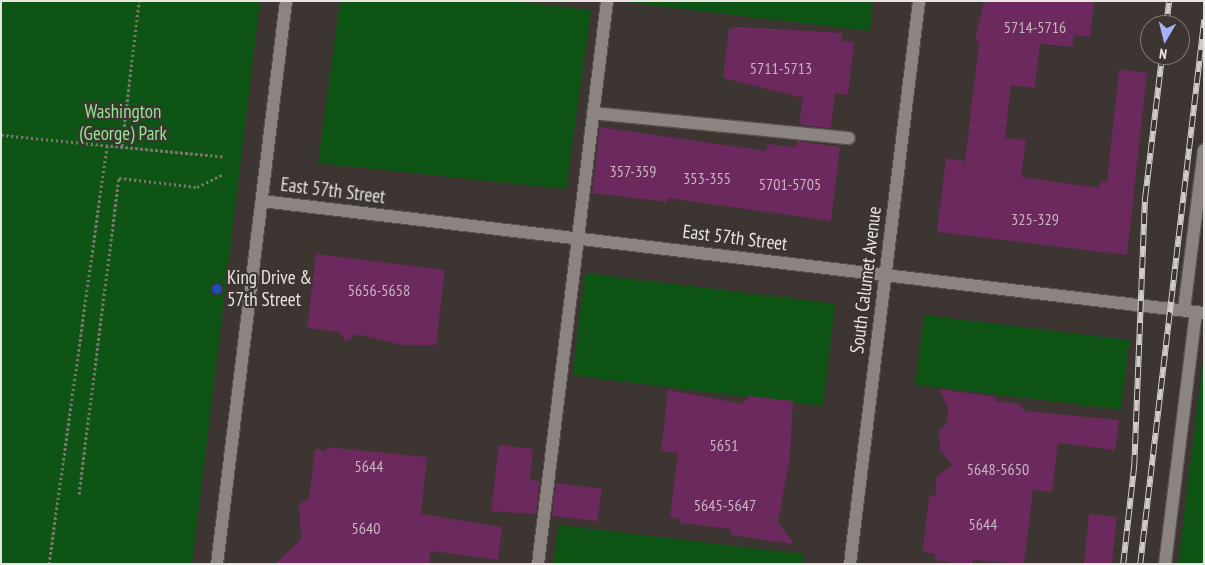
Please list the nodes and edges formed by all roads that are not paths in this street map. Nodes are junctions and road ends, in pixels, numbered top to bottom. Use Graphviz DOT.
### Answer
graph roads {
  1 [pos="286,1"];
  2 [pos="606,1"];
  3 [pos="919,1"];
  4 [pos="593,113"];
  5 [pos="849,138"];
  6 [pos="1204,150"];
  7 [pos="262,201"];
  8 [pos="578,239"];
  9 [pos="886,275"];
  10 [pos="1194,312"];
  11 [pos="217,564"];
  12 [pos="538,564"];
  13 [pos="850,564"];
  14 [pos="1165,564"];
  1 -- 7 [label="street"];
  2 -- 4 [label="street"];
  3 -- 9 [label="street, South Calumet Avenue"];
  4 -- 5 [label="street"];
  4 -- 8 [label="street"];
  6 -- 10 [label="street"];
  7 -- 8 [label="street, East 57th Street"];
  7 -- 11 [label="street"];
  8 -- 9 [label="street, East 57th Street"];
  8 -- 12 [label="street"];
  9 -- 10 [label="street, East 57th Street"];
  9 -- 13 [label="street, South Calumet Avenue"];
  10 -- 14 [label="street"];
}
